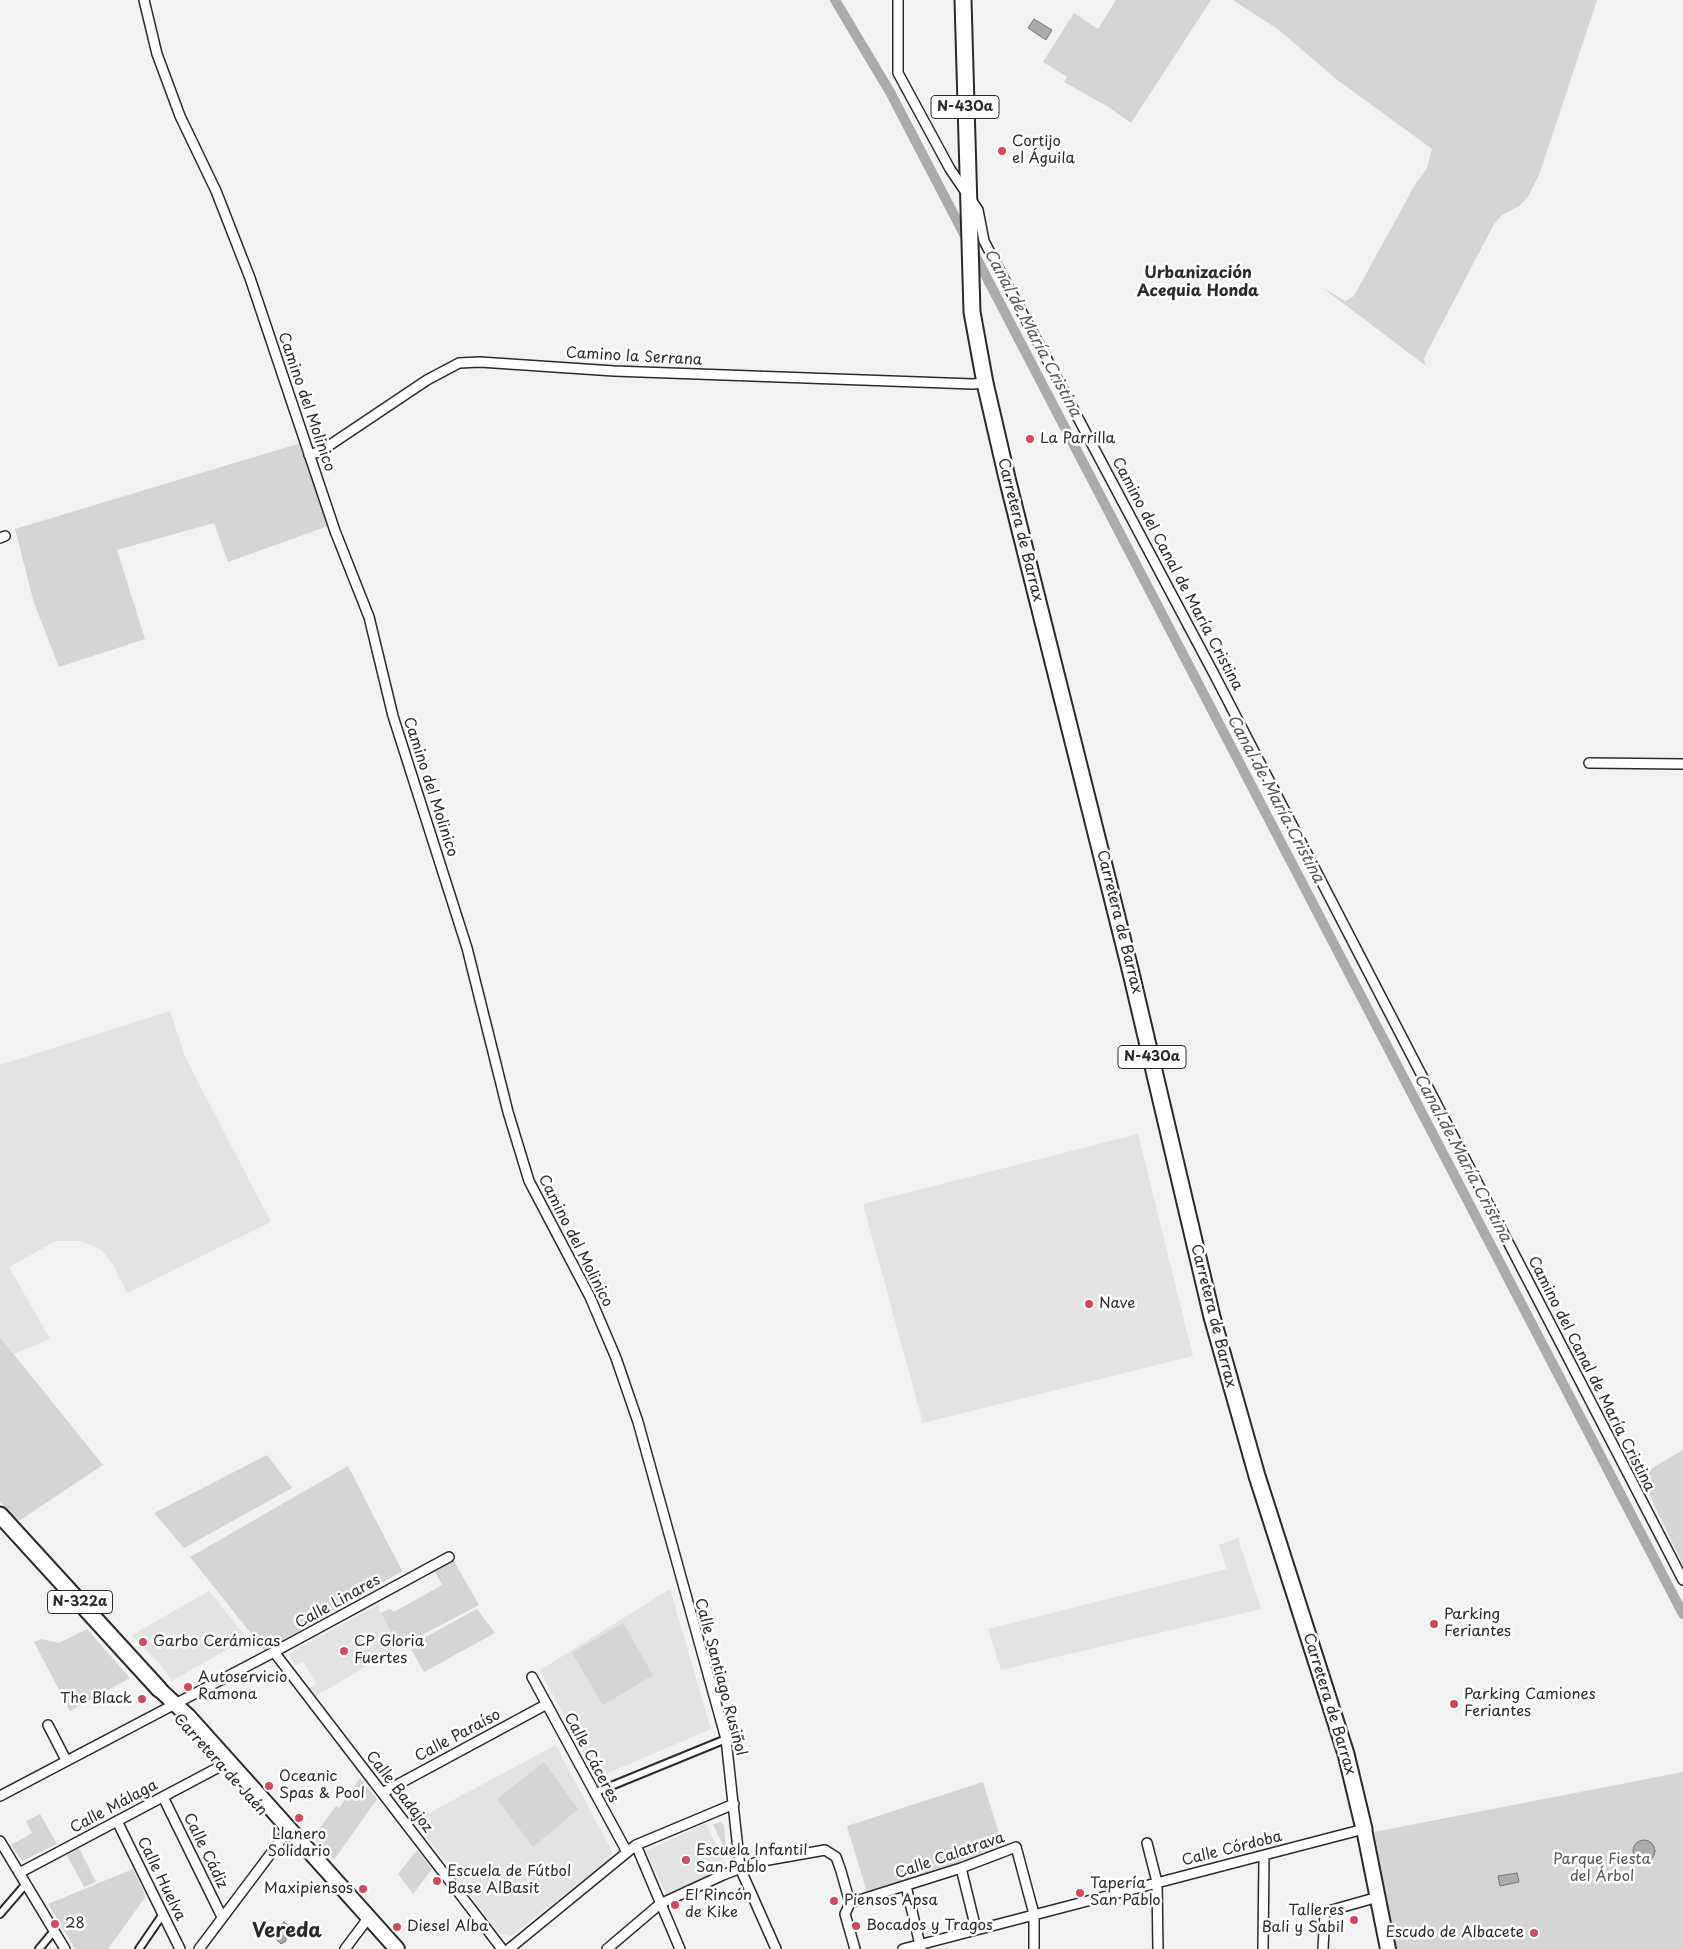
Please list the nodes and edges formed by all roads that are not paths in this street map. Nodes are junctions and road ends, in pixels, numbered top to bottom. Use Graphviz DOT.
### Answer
graph roads {
  1 [pos="144,0"];
  2 [pos="898,0"];
  3 [pos="964,0"];
  4 [pos="968,194"];
  5 [pos="985,383"];
  6 [pos="309,455"];
  7 [pos="1589,763"];
  8 [pos="1683,764"];
  9 [pos="0,1515"];
  10 [pos="449,1557"];
  11 [pos="1683,1580"];
  12 [pos="681,1584"];
  13 [pos="274,1652"];
  14 [pos="532,1677"];
  15 [pos="160,1689"];
  16 [pos="547,1704"];
  17 [pos="172,1705"];
  18 [pos="48,1725"];
  19 [pos="726,1739"];
  20 [pos="66,1760"];
  21 [pos="221,1766"];
  22 [pos="382,1793"];
  23 [pos="594,1793"];
  24 [pos="0,1796"];
  25 [pos="163,1797"];
  26 [pos="734,1804"];
  27 [pos="117,1821"];
  28 [pos="1364,1829"];
  29 [pos="284,1836"];
  30 [pos="0,1841"];
  31 [pos="1147,1843"];
  32 [pos="636,1846"];
  33 [pos="627,1852"];
  34 [pos="1264,1855"];
  35 [pos="740,1868"];
  36 [pos="961,1868"];
  37 [pos="19,1873"];
  38 [pos="1156,1882"];
  39 [pos="25,1885"];
  40 [pos="906,1886"];
  41 [pos="1378,1897"];
  42 [pos="850,1903"];
  43 [pos="661,1904"];
  44 [pos="0,1914"];
  45 [pos="163,1914"];
  46 [pos="1034,1914"];
  47 [pos="222,1917"];
  48 [pos="366,1921"];
  49 [pos="976,1929"];
  50 [pos="54,1931"];
  51 [pos="921,1946"];
  52 [pos="39,1949"];
  53 [pos="65,1949"];
  54 [pos="139,1949"];
  55 [pos="180,1949"];
  56 [pos="199,1949"];
  57 [pos="345,1949"];
  58 [pos="386,1949"];
  59 [pos="397,1949"];
  60 [pos="502,1949"];
  61 [pos="509,1949"];
  62 [pos="607,1949"];
  63 [pos="680,1949"];
  64 [pos="776,1949"];
  65 [pos="855,1949"];
  66 [pos="903,1949"];
  67 [pos="1034,1949"];
  68 [pos="1158,1949"];
  69 [pos="1263,1949"];
  70 [pos="1322,1949"];
  71 [pos="1388,1949"];
  1 -- 6 [label="street, Camino del Molinico"];
  2 -- 4 [label="street, Camino del Canal de María Cristina"];
  3 -- 4 [label="highway, Carretera de Barrax / N-430a"];
  4 -- 5 [label="highway, Carretera de Barrax / N-430a"];
  4 -- 11 [label="street, Camino del Canal de María Cristina"];
  5 -- 6 [label="street, Camino la Serrana"];
  5 -- 28 [label="highway, Carretera de Barrax / N-430a"];
  6 -- 12 [label="street, Camino del Molinico"];
  7 -- 8 [label="street"];
  9 -- 15 [label="highway, Carretera de Jaén / N-322a"];
  10 -- 13 [label="street, Calle Linares"];
  12 -- 19 [label="street, Calle Santiago Rusiñol"];
  13 -- 17 [label="street, Calle Linares"];
  13 -- 22 [label="street, Calle Badajoz"];
  14 -- 16 [label="street, Calle Cáceres"];
  15 -- 17 [label="main road, Carretera de Jaén"];
  16 -- 22 [label="street, Calle Paraíso"];
  16 -- 23 [label="street, Calle Cáceres"];
  17 -- 20 [label="street, Calle Linares"];
  17 -- 21 [label="main road, Carretera de Jaén"];
  17 -- 48 [label="main road, Carretera de Jaén"];
  18 -- 20 [label="street"];
  19 -- 23 [label="street"];
  19 -- 26 [label="street, Calle Santiago Rusiñol"];
  20 -- 24 [label="street, Calle Linares"];
  21 -- 25 [label="street, Calle Málaga"];
  21 -- 29 [label="main road, Carretera de Jaén"];
  22 -- 60 [label="street, Calle Badajoz"];
  23 -- 33 [label="street, Calle Cáceres"];
  25 -- 27 [label="street, Calle Málaga"];
  25 -- 47 [label="street, Calle Cádiz"];
  26 -- 32 [label="street"];
  26 -- 35 [label="street, Calle Santiago Rusiñol"];
  27 -- 37 [label="street, Calle Málaga"];
  27 -- 45 [label="street, Calle Huelva"];
  28 -- 34 [label="street, Calle Córdoba"];
  28 -- 41 [label="main road"];
  29 -- 47 [label="street"];
  29 -- 48 [label="main road, Carretera de Jaén"];
  30 -- 37 [label="street"];
  31 -- 38 [label="street"];
  32 -- 33 [label="street"];
  32 -- 43 [label="street"];
  33 -- 61 [label="street"];
  34 -- 38 [label="street, Calle Córdoba"];
  34 -- 69 [label="street"];
  35 -- 42 [label="street"];
  35 -- 43 [label="street"];
  35 -- 64 [label="street, Calle Santiago Rusiñol"];
  36 -- 40 [label="street, Calle Calatrava"];
  36 -- 46 [label="street, Calle Calatrava"];
  36 -- 49 [label="street"];
  37 -- 39 [label="street"];
  38 -- 46 [label="street, Calle Córdoba"];
  38 -- 68 [label="street"];
  39 -- 44 [label="street"];
  39 -- 50 [label="street"];
  40 -- 42 [label="street, Calle Calatrava"];
  40 -- 51 [label="street"];
  41 -- 70 [label="street"];
  41 -- 71 [label="main road"];
  42 -- 65 [label="street"];
  43 -- 62 [label="street"];
  43 -- 63 [label="street"];
  45 -- 54 [label="street"];
  45 -- 55 [label="street, Calle Huelva"];
  46 -- 49 [label="street, Calle Córdoba"];
  46 -- 67 [label="street, Calle Calatrava"];
  47 -- 56 [label="street"];
  48 -- 57 [label="street"];
  48 -- 58 [label="main road, Carretera de Jaén"];
  48 -- 59 [label="main road, Carretera de Jaén"];
  49 -- 51 [label="street, Calle Córdoba"];
  50 -- 52 [label="street"];
  50 -- 53 [label="street"];
  51 -- 66 [label="street, Calle Córdoba"];
}
